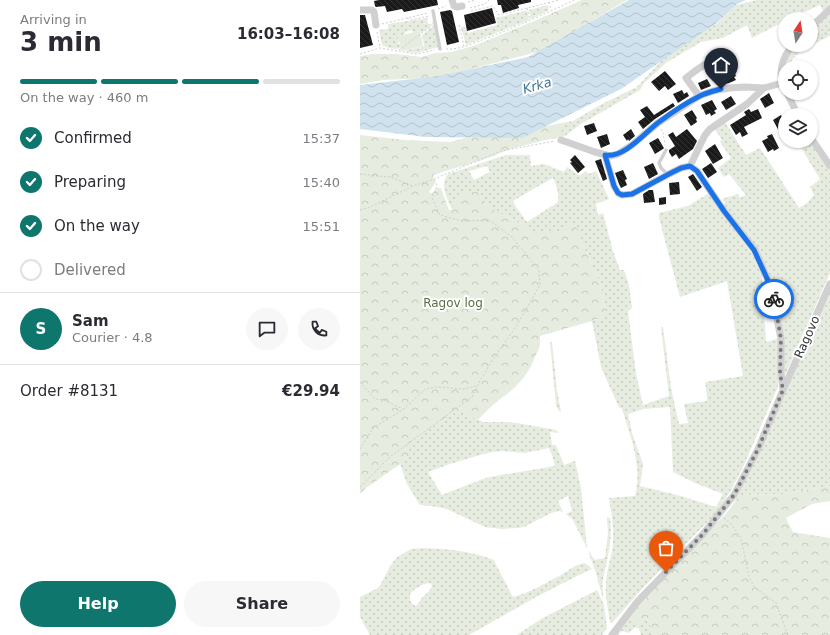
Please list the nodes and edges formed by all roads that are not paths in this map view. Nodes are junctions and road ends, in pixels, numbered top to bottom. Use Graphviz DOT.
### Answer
graph roads {
  1 [pos="452,1"];
  2 [pos="465,4"];
  3 [pos="830,9"];
  4 [pos="360,10"];
  5 [pos="433,13"];
  6 [pos="818,20"];
  7 [pos="376,26"];
  8 [pos="440,49"];
  9 [pos="704,65"];
  10 [pos="778,87"];
  11 [pos="764,88"];
  12 [pos="699,96"];
  13 [pos="561,140"];
  14 [pos="818,148"];
  15 [pos="666,150"];
  16 [pos="605,155"];
  17 [pos="690,166"];
  18 [pos="830,166"];
  19 [pos="669,174"];
  20 [pos="830,284"];
  21 [pos="783,390"];
  22 [pos="612,635"];
  1 -- 2 [label="street"];
  3 -- 6 [label="street"];
  4 -- 7 [label="street"];
  5 -- 8 [label="lane"];
  9 -- 12 [label="street"];
  10 -- 11 [label="street"];
  11 -- 12 [label="street"];
  11 -- 17 [label="street"];
  12 -- 16 [label="street"];
  13 -- 16 [label="street"];
  14 -- 18 [label="street"];
  15 -- 19 [label="lane"];
  16 -- 19 [label="street"];
  17 -- 19 [label="street"];
  17 -- 21 [label="street, Ragovo"];
  20 -- 21 [label="street, Ragovo"];
  21 -- 22 [label="street, Ragovo"];
}
